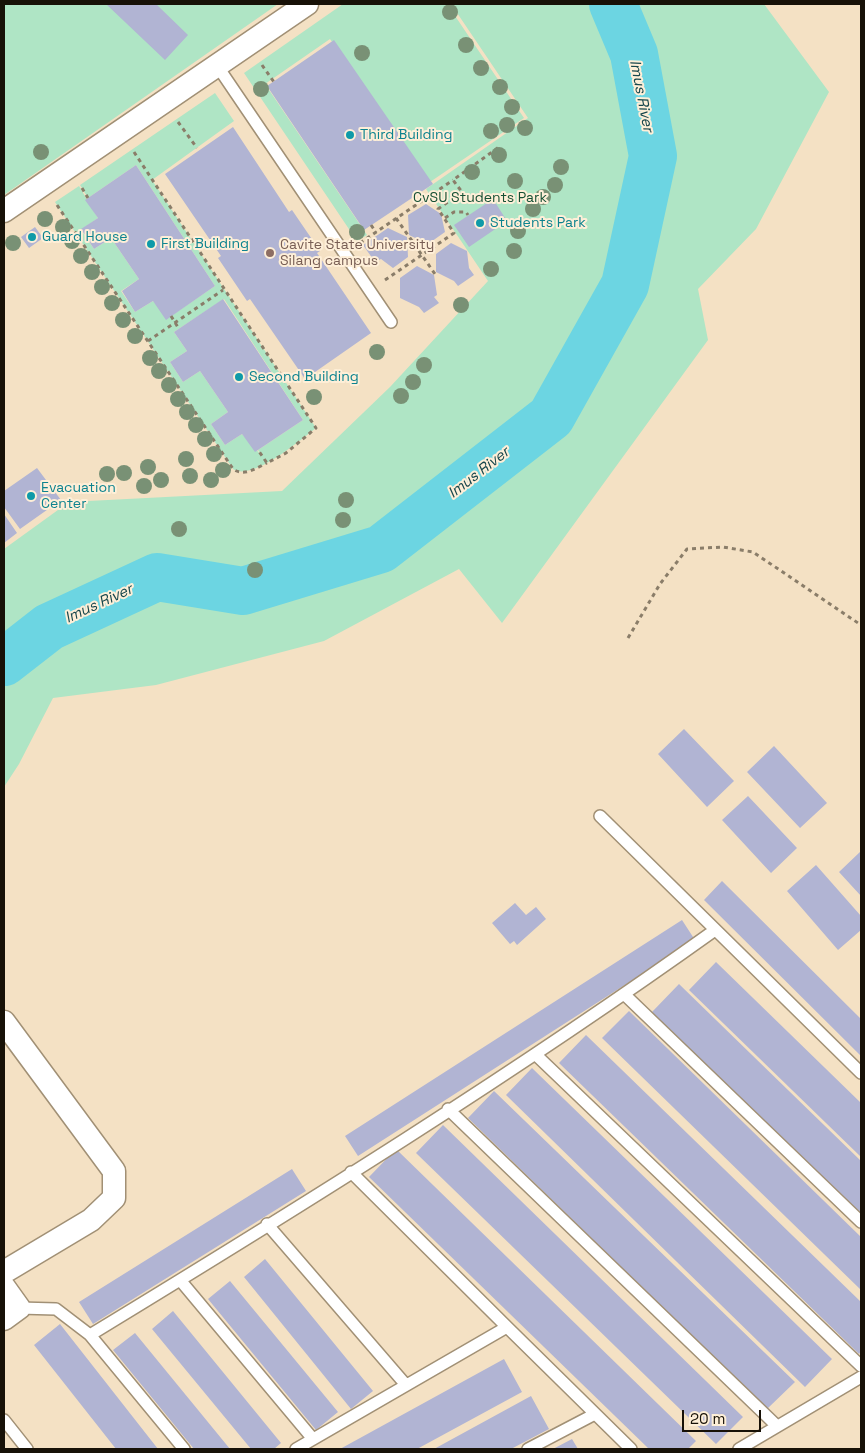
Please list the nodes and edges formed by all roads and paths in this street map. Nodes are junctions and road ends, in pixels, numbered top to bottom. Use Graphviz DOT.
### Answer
graph roads {
  1 [pos="307,4"];
  2 [pos="267,56"];
  3 [pos="216,64"];
  4 [pos="262,64"];
  5 [pos="254,70"];
  6 [pos="274,82"];
  7 [pos="176,119"];
  8 [pos="499,147"];
  9 [pos="197,148"];
  10 [pos="132,150"];
  11 [pos="453,180"];
  12 [pos="80,186"];
  13 [pos="88,198"];
  14 [pos="55,202"];
  15 [pos="4,211"];
  16 [pos="468,215"];
  17 [pos="396,218"];
  18 [pos="445,218"];
  19 [pos="371,225"];
  20 [pos="376,232"];
  21 [pos="354,236"];
  22 [pos="359,243"];
  23 [pos="364,251"];
  24 [pos="421,254"];
  25 [pos="379,273"];
  26 [pos="435,274"];
  27 [pos="223,290"];
  28 [pos="171,316"];
  29 [pos="175,322"];
  30 [pos="391,322"];
  31 [pos="179,329"];
  32 [pos="148,341"];
  33 [pos="258,450"];
  34 [pos="267,464"];
  35 [pos="861,625"];
  36 [pos="628,638"];
  37 [pos="600,816"];
  38 [pos="715,930"];
  39 [pos="625,994"];
  40 [pos="4,1022"];
  41 [pos="535,1054"];
  42 [pos="861,1073"];
  43 [pos="448,1109"];
  44 [pos="351,1172"];
  45 [pos="861,1222"];
  46 [pos="267,1224"];
  47 [pos="4,1272"];
  48 [pos="180,1280"];
  49 [pos="4,1287"];
  50 [pos="12,1314"];
  51 [pos="508,1327"];
  52 [pos="90,1335"];
  53 [pos="861,1366"];
  54 [pos="861,1377"];
  55 [pos="406,1385"];
  56 [pos="596,1414"];
  57 [pos="4,1420"];
  58 [pos="777,1426"];
  59 [pos="313,1440"];
  60 [pos="27,1449"];
  61 [pos="184,1449"];
  62 [pos="296,1449"];
  63 [pos="528,1449"];
  64 [pos="632,1449"];
  65 [pos="739,1449"];
  1 -- 3 [label="street"];
  2 -- 4 [label="path"];
  3 -- 15 [label="street"];
  3 -- 30 [label="lane"];
  4 -- 5 [label="path"];
  4 -- 6 [label="path"];
  7 -- 9 [label="path"];
  8 -- 11 [label="path"];
  10 -- 27 [label="path"];
  11 -- 17 [label="path"];
  11 -- 18 [label="path"];
  12 -- 13 [label="path"];
  14 -- 32 [label="path"];
  16 -- 18 [label="path"];
  17 -- 20 [label="path"];
  17 -- 24 [label="path"];
  18 -- 24 [label="path"];
  19 -- 20 [label="path"];
  20 -- 22 [label="path"];
  21 -- 22 [label="path"];
  22 -- 23 [label="path"];
  24 -- 25 [label="path"];
  24 -- 26 [label="path"];
  27 -- 29 [label="path"];
  27 -- 34 [label="path"];
  28 -- 29 [label="path"];
  29 -- 31 [label="path"];
  29 -- 32 [label="path"];
  32 -- 34 [label="path"];
  33 -- 34 [label="path"];
  35 -- 36 [label="path"];
  37 -- 38 [label="lane"];
  38 -- 39 [label="lane"];
  38 -- 42 [label="lane"];
  39 -- 41 [label="lane"];
  39 -- 45 [label="lane"];
  40 -- 47 [label="street"];
  41 -- 43 [label="lane"];
  41 -- 53 [label="lane"];
  43 -- 44 [label="lane"];
  43 -- 58 [label="lane"];
  44 -- 46 [label="lane"];
  44 -- 51 [label="lane"];
  46 -- 48 [label="lane"];
  46 -- 55 [label="lane"];
  48 -- 52 [label="lane"];
  48 -- 59 [label="lane"];
  49 -- 50 [label="street"];
  50 -- 52 [label="lane"];
  51 -- 55 [label="lane"];
  51 -- 56 [label="lane"];
  52 -- 61 [label="lane"];
  54 -- 58 [label="lane"];
  55 -- 59 [label="lane"];
  56 -- 63 [label="lane"];
  56 -- 64 [label="lane"];
  57 -- 60 [label="lane"];
  58 -- 65 [label="lane"];
  59 -- 62 [label="lane"];
}
